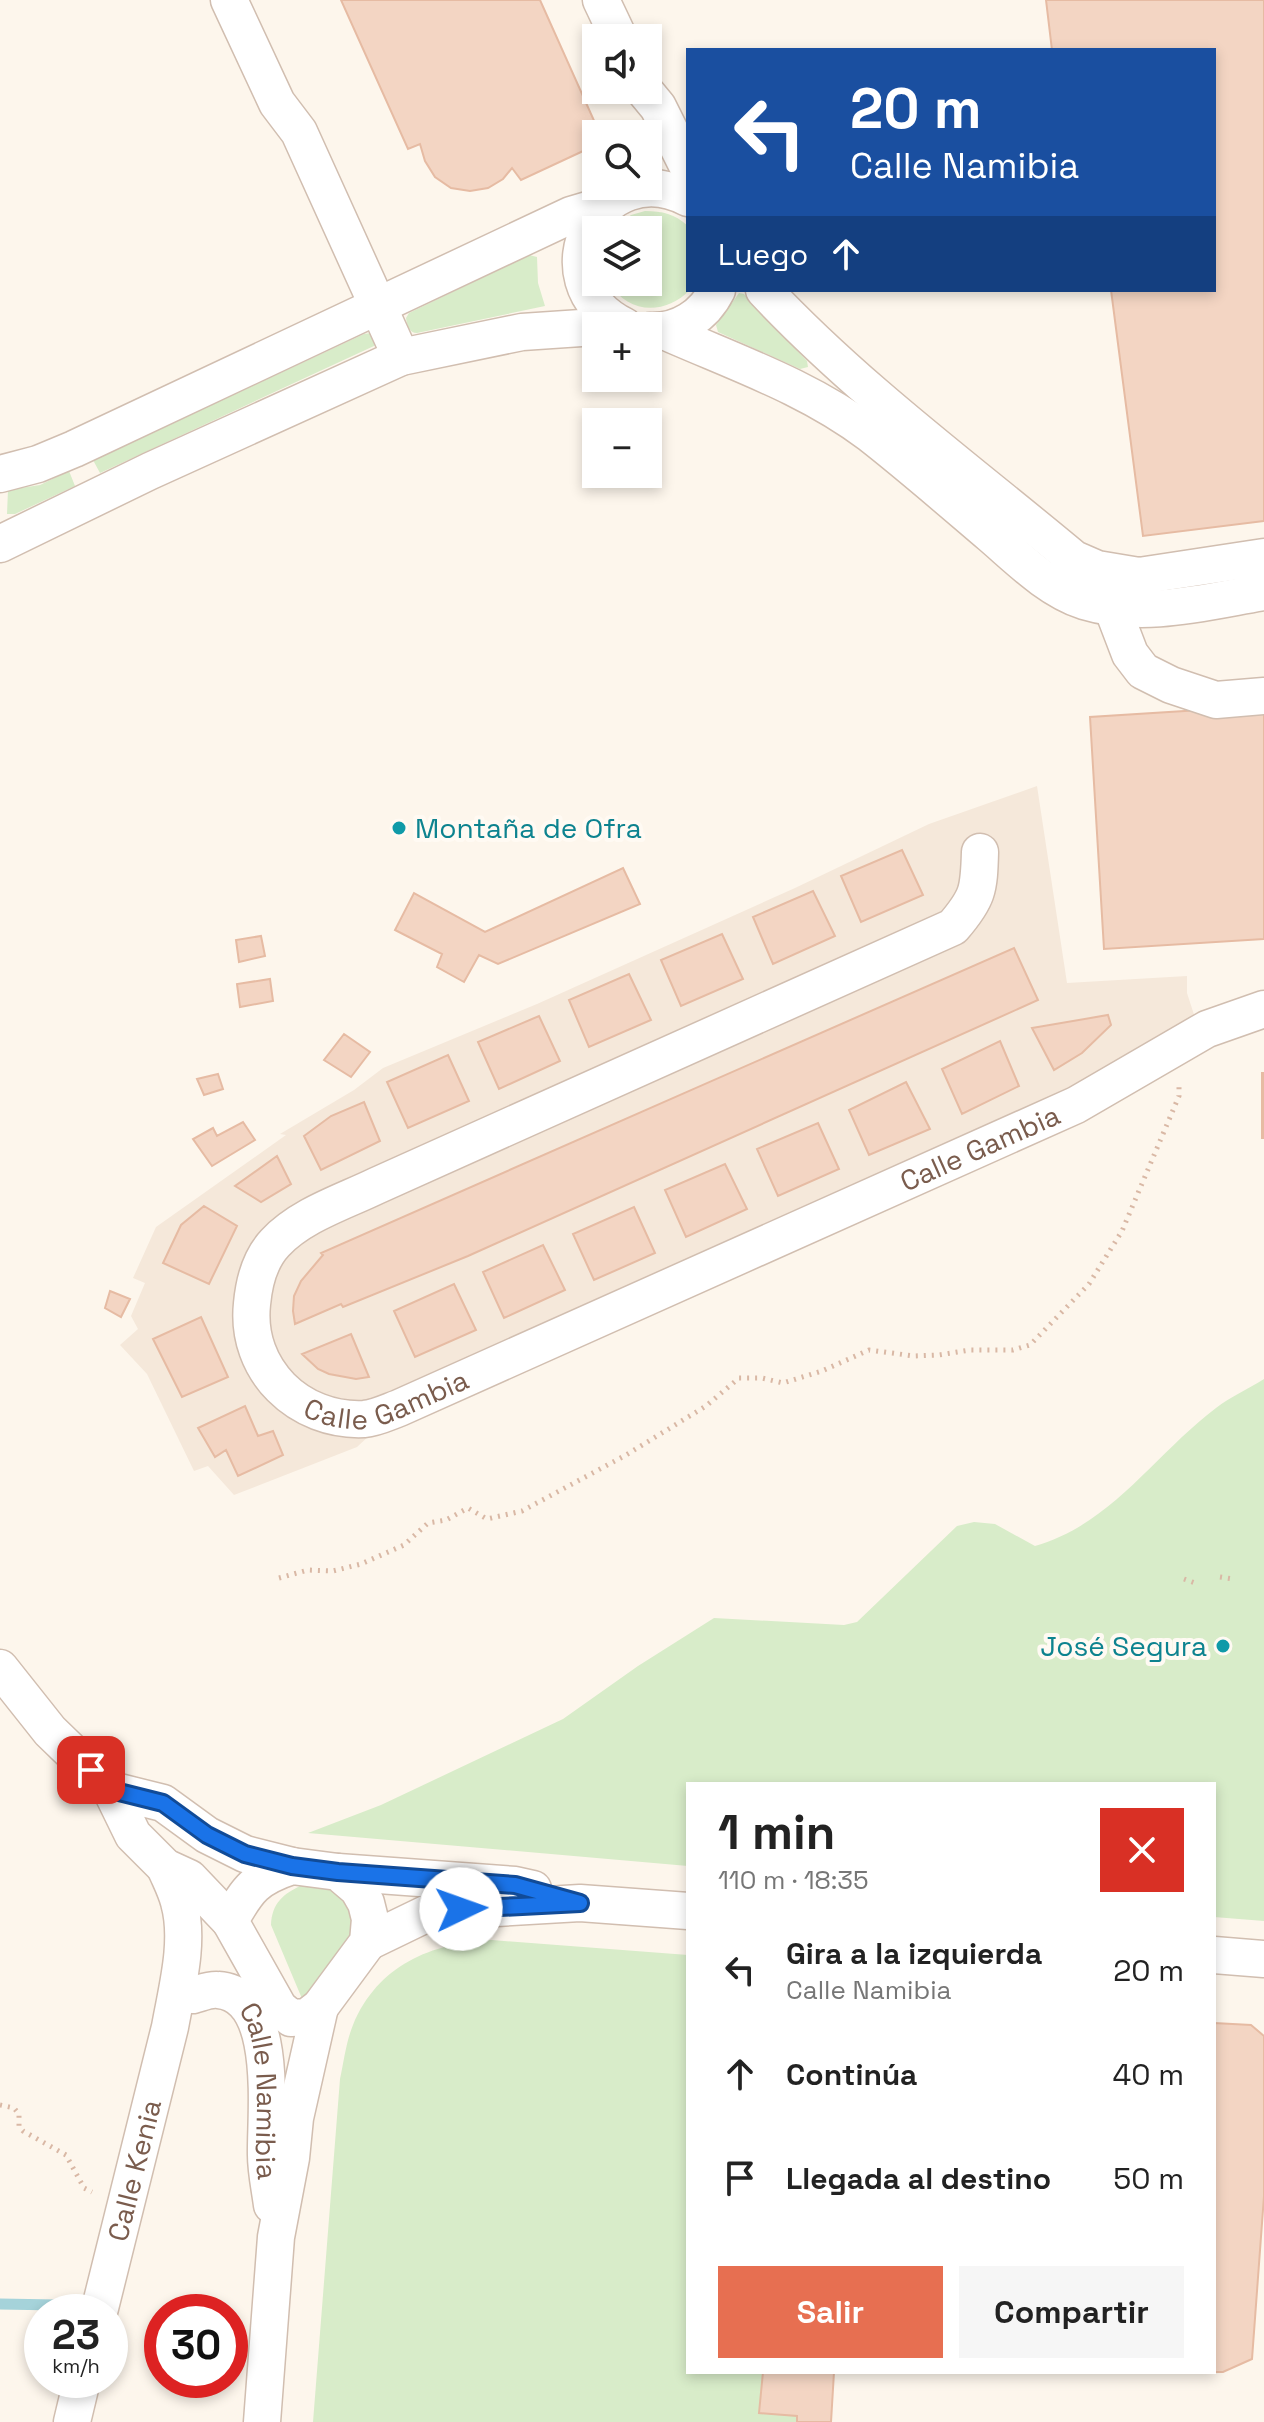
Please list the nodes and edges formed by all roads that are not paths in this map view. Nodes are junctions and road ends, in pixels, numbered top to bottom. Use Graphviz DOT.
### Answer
graph roads {
  1 [pos="229,0"];
  2 [pos="601,0"];
  3 [pos="612,24"];
  4 [pos="643,120"];
  5 [pos="686,163"];
  6 [pos="662,190"];
  7 [pos="686,197"];
  8 [pos="608,200"];
  9 [pos="615,200"];
  10 [pos="716,292"];
  11 [pos="766,292"];
  12 [pos="379,306"];
  13 [pos="605,312"];
  14 [pos="582,328"];
  15 [pos="662,329"];
  16 [pos="662,333"];
  17 [pos="401,357"];
  18 [pos="0,474"];
  19 [pos="0,544"];
  20 [pos="1264,557"];
  21 [pos="1264,592"];
  22 [pos="1112,607"];
  23 [pos="1264,671"];
  24 [pos="1171,685"];
  25 [pos="1264,696"];
  26 [pos="980,852"];
  27 [pos="1264,1009"];
  28 [pos="3,1682"];
  29 [pos="111,1790"];
  30 [pos="292,1866"];
  31 [pos="165,1867"];
  32 [pos="338,1872"];
  33 [pos="580,1903"];
  34 [pos="686,1911"];
  35 [pos="230,1923"];
  36 [pos="368,1942"];
  37 [pos="1216,1955"];
  38 [pos="1264,1959"];
  39 [pos="256,1972"];
  40 [pos="185,1990"];
  41 [pos="320,2007"];
  42 [pos="279,2008"];
  43 [pos="295,2118"];
  44 [pos="276,2237"];
  45 [pos="103,2294"];
  46 [pos="78,2398"];
  47 [pos="72,2422"];
  48 [pos="262,2422"];
  1 -- 12 [label="street"];
  2 -- 3 [label="street"];
  4 -- 5 [label="street"];
  6 -- 7 [label="street"];
  8 -- 12 [label="street"];
  9 -- 13 [label="street"];
  10 -- 15 [label="street"];
  11 -- 20 [label="street"];
  12 -- 17 [label="street"];
  12 -- 18 [label="street"];
  14 -- 17 [label="street"];
  16 -- 22 [label="street"];
  17 -- 19 [label="street"];
  21 -- 22 [label="street"];
  22 -- 24 [label="street"];
  23 -- 24 [label="street"];
  24 -- 25 [label="street"];
  26 -- 27 [label="street, Calle Gambia"];
  28 -- 29 [label="street"];
  29 -- 30 [label="street"];
  29 -- 31 [label="street"];
  30 -- 32 [label="street"];
  30 -- 35 [label="street"];
  31 -- 35 [label="street"];
  31 -- 40 [label="street"];
  32 -- 33 [label="street"];
  32 -- 36 [label="street"];
  33 -- 34 [label="street"];
  33 -- 36 [label="street"];
  35 -- 39 [label="street"];
  35 -- 40 [label="street, Calle Kenia"];
  36 -- 41 [label="street"];
  37 -- 38 [label="street"];
  39 -- 40 [label="street"];
  39 -- 42 [label="street"];
  40 -- 44 [label="street, Calle Namibia"];
  40 -- 45 [label="street, Calle Kenia"];
  41 -- 42 [label="street"];
  41 -- 43 [label="street, Calle Namibia"];
  42 -- 43 [label="street, Calle Namibia"];
  43 -- 44 [label="street, Calle Namibia"];
  44 -- 48 [label="street, Calle Namibia"];
  46 -- 47 [label="street"];
}
